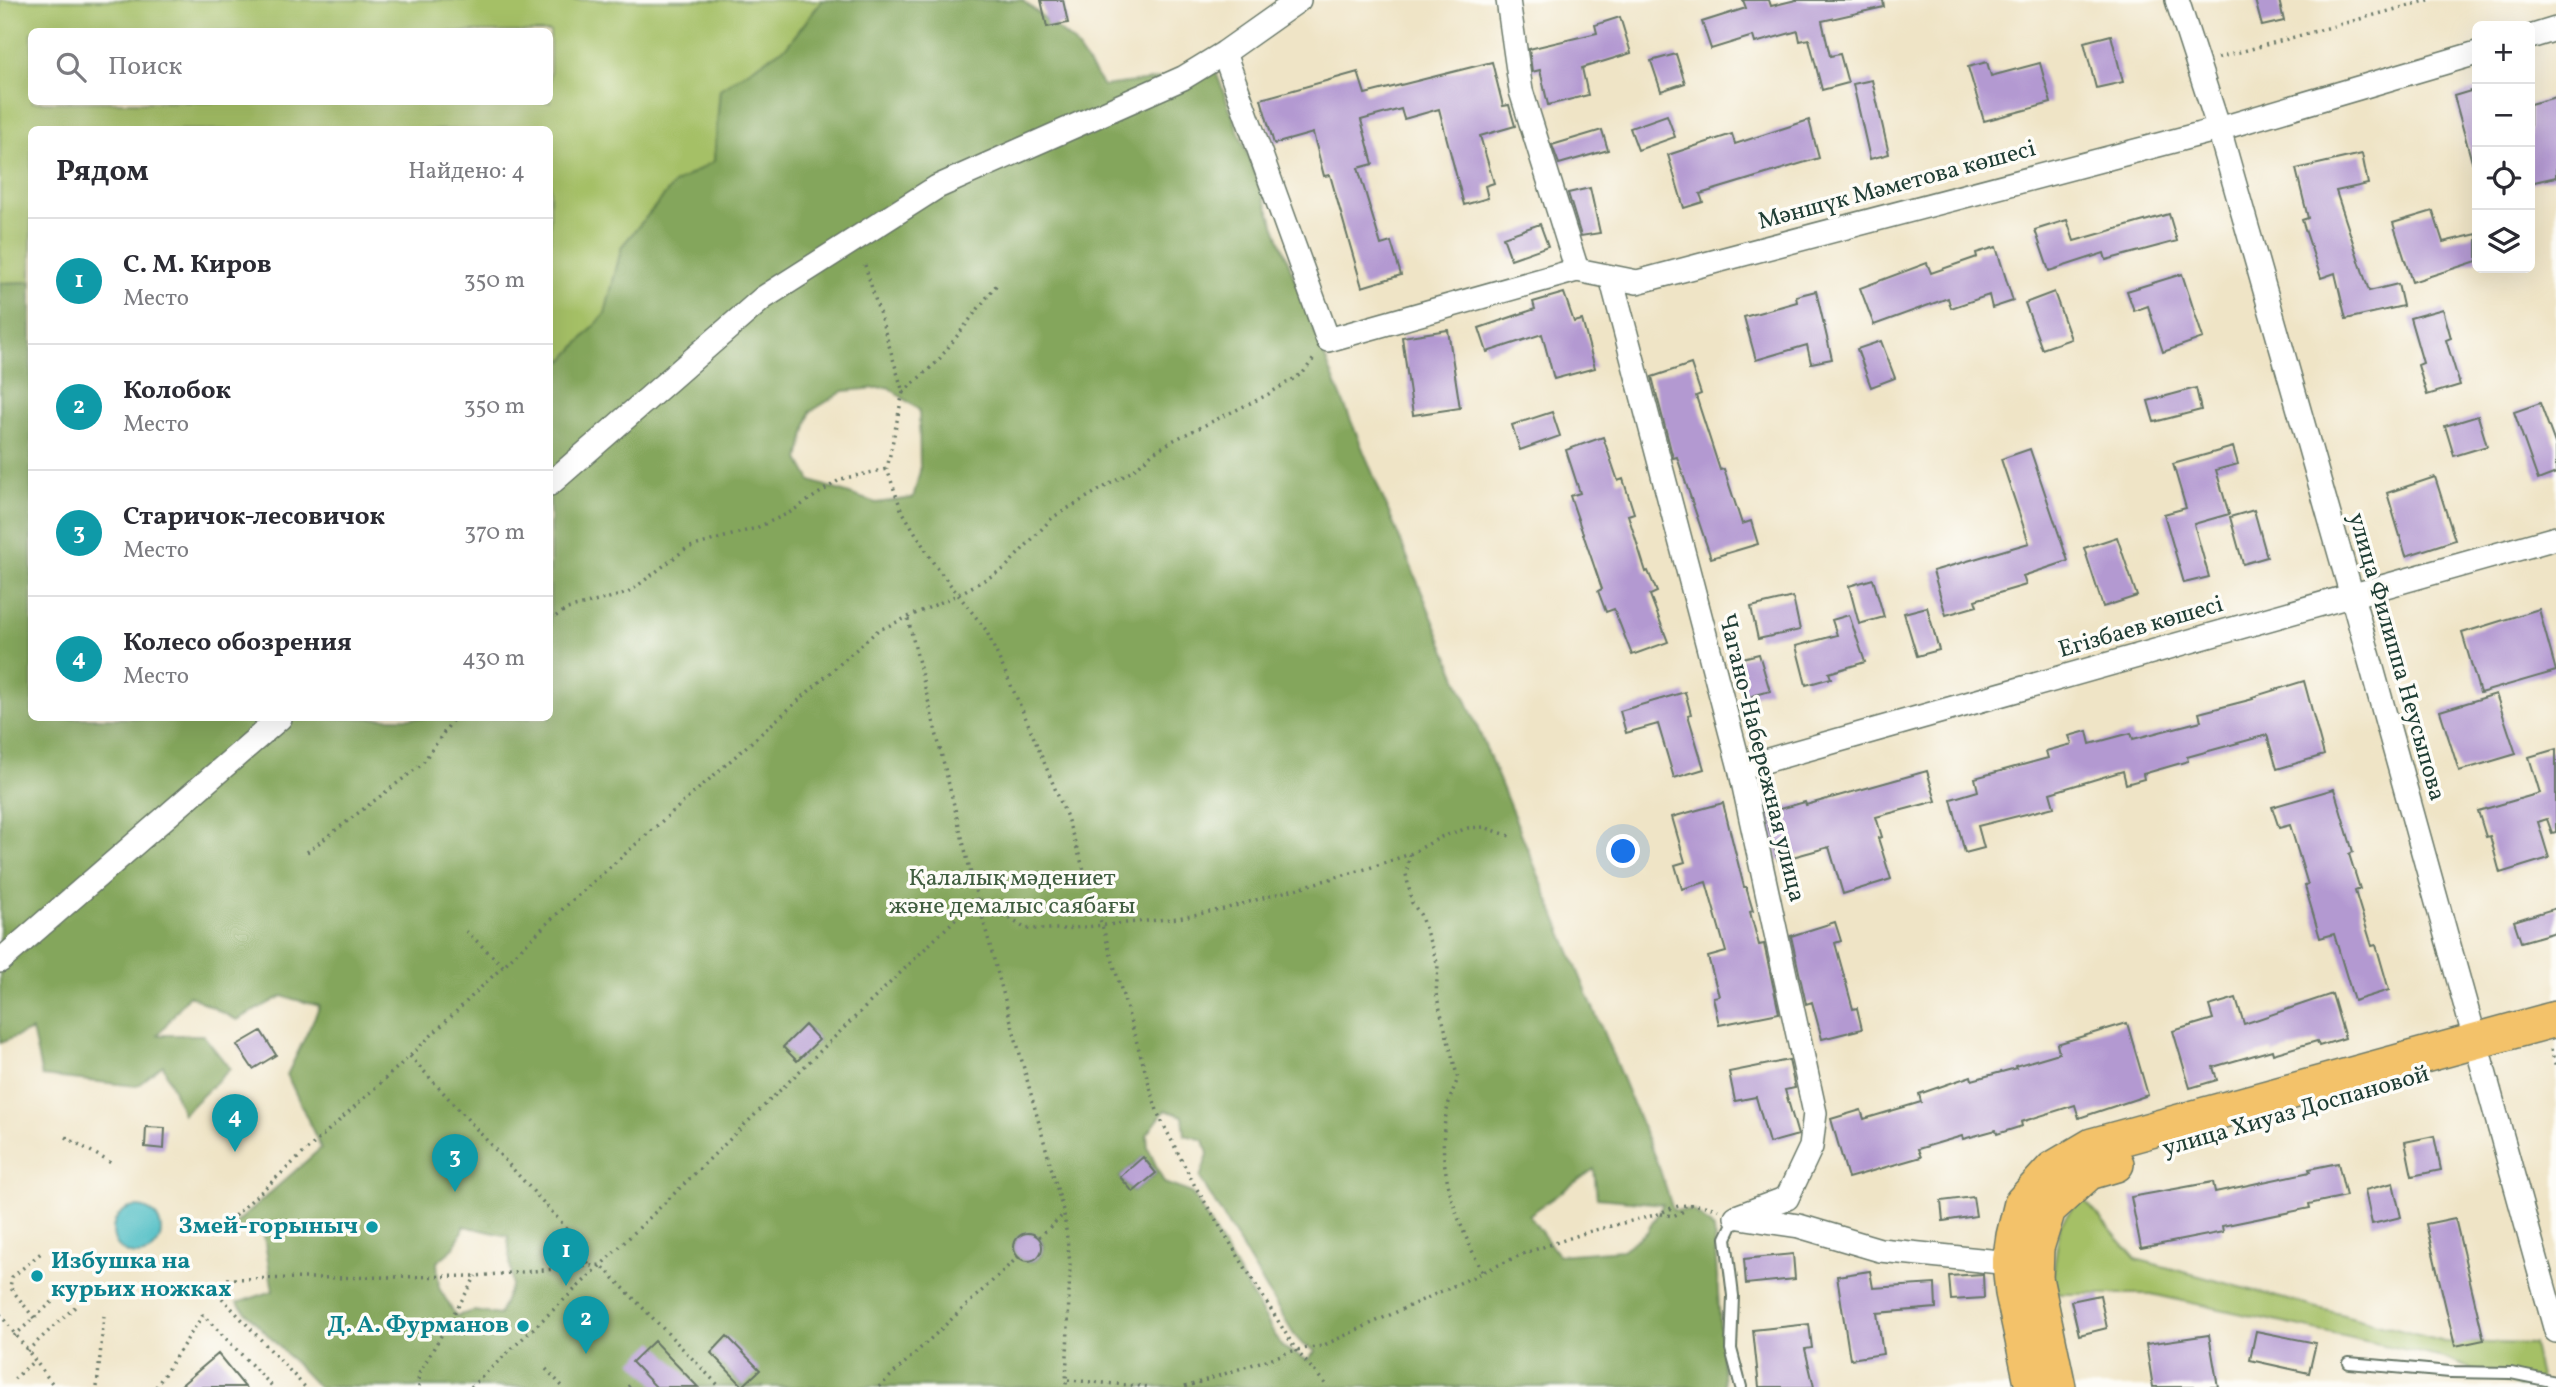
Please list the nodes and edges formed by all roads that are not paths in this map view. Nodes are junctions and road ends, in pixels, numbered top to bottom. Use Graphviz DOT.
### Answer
graph roads {
  1 [pos="1299,0"];
  2 [pos="1508,0"];
  3 [pos="2177,0"];
  4 [pos="2556,29"];
  5 [pos="2535,35"];
  6 [pos="1224,53"];
  7 [pos="2472,54"];
  8 [pos="2219,129"];
  9 [pos="1577,270"];
  10 [pos="1611,277"];
  11 [pos="553,481"];
  12 [pos="2556,538"];
  13 [pos="2352,596"];
  14 [pos="277,721"];
  15 [pos="1740,768"];
  16 [pos="0,961"];
  17 [pos="2556,1019"];
  18 [pos="2556,1038"];
  19 [pos="2479,1049"];
  20 [pos="1737,1217"];
  21 [pos="2010,1263"];
  22 [pos="2556,1331"];
  23 [pos="2349,1363"];
  24 [pos="2556,1382"];
  25 [pos="1741,1387"];
  26 [pos="2033,1387"];
  27 [pos="2058,1387"];
  1 -- 6 [label="street"];
  2 -- 9 [label="street"];
  3 -- 8 [label="street, улица Филиппа Неусыпова"];
  4 -- 5 [label="street"];
  6 -- 9 [label="street, Мәншүк Мәметова көшесі"];
  6 -- 11 [label="street"];
  7 -- 8 [label="street, Мәншүк Мәметова көшесі"];
  8 -- 10 [label="street, Мәншүк Мәметова көшесі"];
  8 -- 13 [label="street, улица Филиппа Неусыпова"];
  9 -- 10 [label="street, Мәншүк Мәметова көшесі"];
  10 -- 15 [label="street, Чагано-Набережная улица"];
  12 -- 13 [label="street, Егізбаев көшесі"];
  13 -- 15 [label="street, Егізбаев көшесі"];
  13 -- 19 [label="street, улица Филиппа Неусыпова"];
  14 -- 16 [label="street"];
  15 -- 20 [label="street, Чагано-Набережная улица"];
  17 -- 19 [label="main road, улица Хиуаз Доспановой"];
  18 -- 19 [label="main road, улица Хиуаз Доспановой"];
  19 -- 21 [label="main road, улица Хиуаз Доспановой"];
  19 -- 22 [label="street, улица Филиппа Неусыпова"];
  19 -- 27 [label="main road, улица Хиуаз Доспановой"];
  20 -- 21 [label="street"];
  20 -- 25 [label="lane"];
  21 -- 26 [label="main road, улица Хиуаз Доспановой"];
  23 -- 24 [label="lane"];
}
